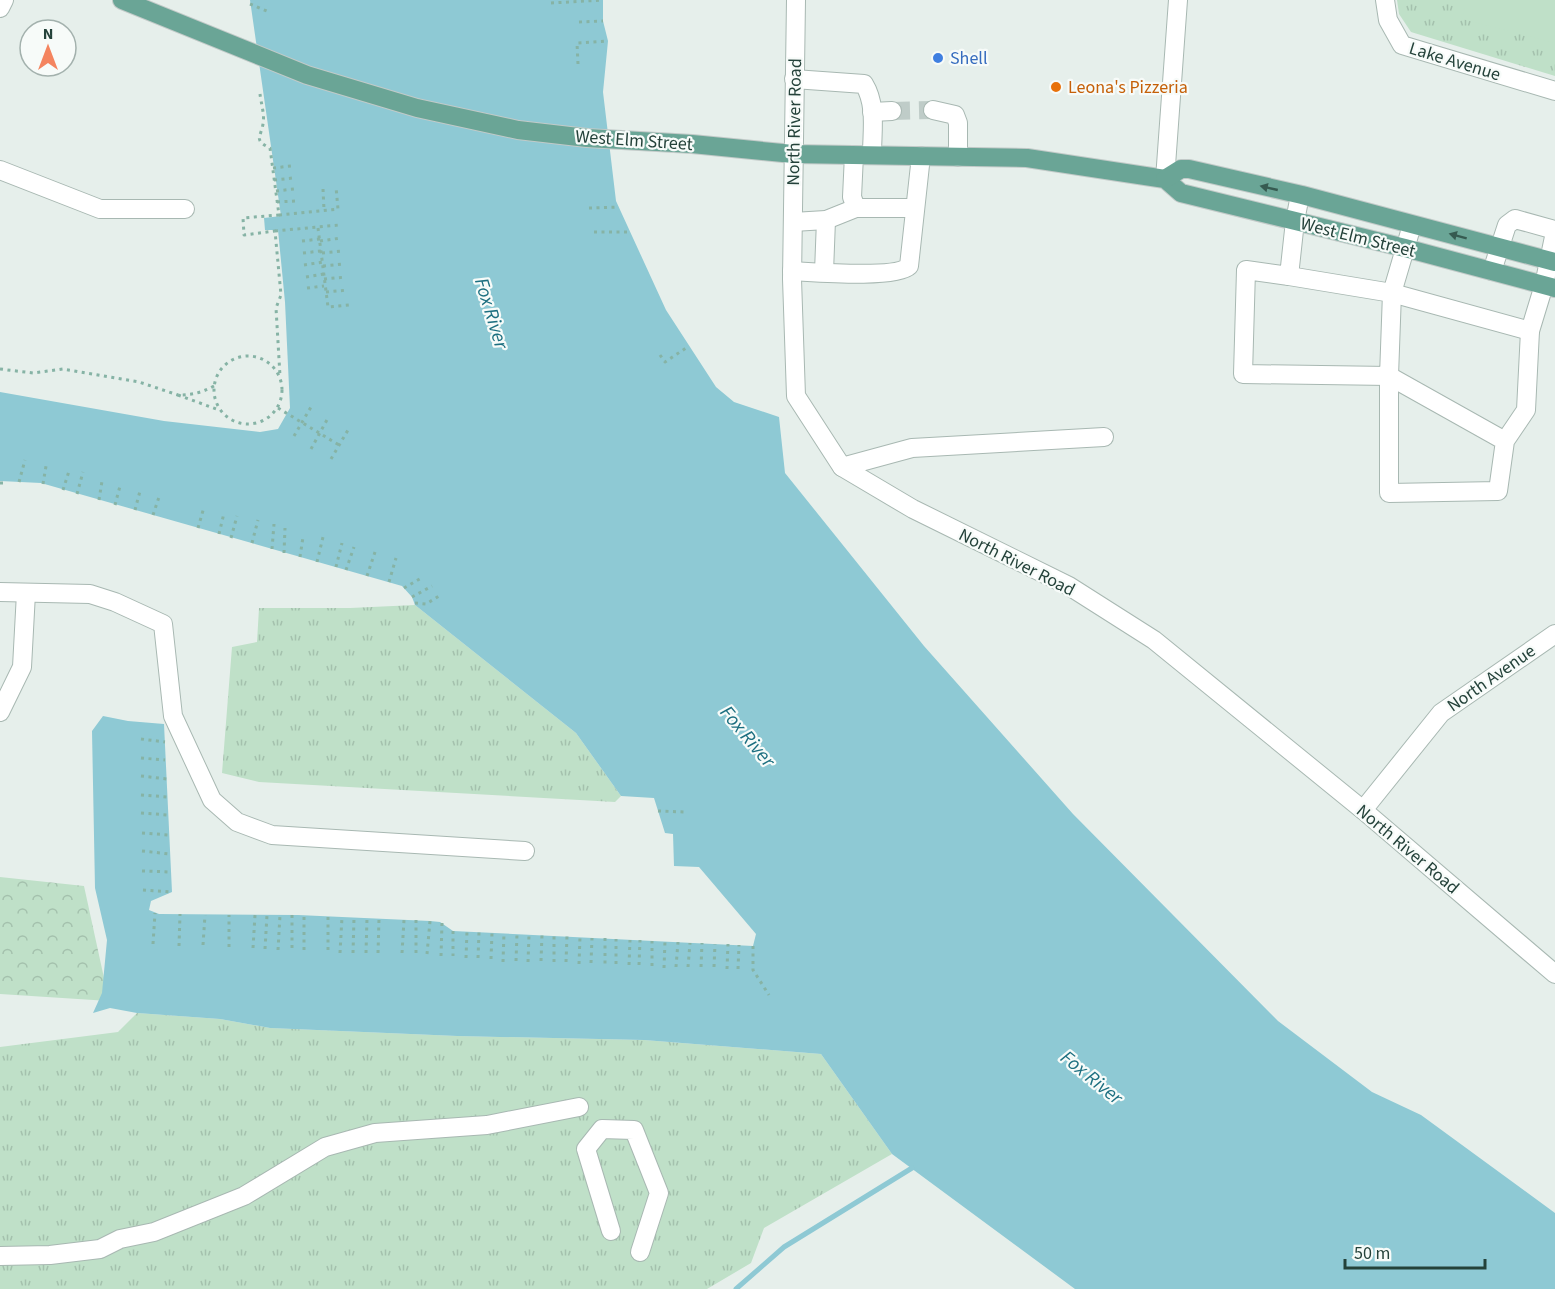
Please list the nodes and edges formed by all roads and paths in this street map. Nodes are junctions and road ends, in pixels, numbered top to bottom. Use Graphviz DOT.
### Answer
graph roads {
  1 [pos="3,0"];
  2 [pos="122,0"];
  3 [pos="603,0"];
  4 [pos="796,0"];
  5 [pos="1178,0"];
  6 [pos="1385,0"];
  7 [pos="551,3"];
  8 [pos="250,4"];
  9 [pos="0,8"];
  10 [pos="269,12"];
  11 [pos="603,21"];
  12 [pos="579,22"];
  13 [pos="608,41"];
  14 [pos="578,64"];
  15 [pos="794,79"];
  16 [pos="1555,91"];
  17 [pos="260,94"];
  18 [pos="933,110"];
  19 [pos="892,111"];
  20 [pos="872,112"];
  21 [pos="793,154"];
  22 [pos="863,155"];
  23 [pos="921,156"];
  24 [pos="958,157"];
  25 [pos="291,166"];
  26 [pos="273,168"];
  27 [pos="0,170"];
  28 [pos="293,178"];
  29 [pos="1165,179"];
  30 [pos="274,180"];
  31 [pos="336,187"];
  32 [pos="294,189"];
  33 [pos="323,189"];
  34 [pos="276,191"];
  35 [pos="1300,195"];
  36 [pos="296,201"];
  37 [pos="277,202"];
  38 [pos="619,207"];
  39 [pos="589,208"];
  40 [pos="856,208"];
  41 [pos="915,208"];
  42 [pos="185,209"];
  43 [pos="324,210"];
  44 [pos="279,215"];
  45 [pos="826,220"];
  46 [pos="1295,221"];
  47 [pos="793,222"];
  48 [pos="339,225"];
  49 [pos="1412,225"];
  50 [pos="318,228"];
  51 [pos="275,231"];
  52 [pos="1555,231"];
  53 [pos="594,232"];
  54 [pos="630,232"];
  55 [pos="341,238"];
  56 [pos="320,240"];
  57 [pos="302,241"];
  58 [pos="1499,247"];
  59 [pos="1405,248"];
  60 [pos="343,250"];
  61 [pos="321,252"];
  62 [pos="303,253"];
  63 [pos="1552,262"];
  64 [pos="323,264"];
  65 [pos="344,264"];
  66 [pos="304,265"];
  67 [pos="792,271"];
  68 [pos="1492,271"];
  69 [pos="824,272"];
  70 [pos="324,274"];
  71 [pos="1289,276"];
  72 [pos="306,277"];
  73 [pos="346,277"];
  74 [pos="324,279"];
  75 [pos="324,286"];
  76 [pos="1549,287"];
  77 [pos="307,288"];
  78 [pos="348,290"];
  79 [pos="326,292"];
  80 [pos="1392,293"];
  81 [pos="349,305"];
  82 [pos="1530,331"];
  83 [pos="689,346"];
  84 [pos="660,356"];
  85 [pos="0,369"];
  86 [pos="280,376"];
  87 [pos="1389,376"];
  88 [pos="214,386"];
  89 [pos="178,394"];
  90 [pos="311,407"];
  91 [pos="278,408"];
  92 [pos="222,411"];
  93 [pos="328,418"];
  94 [pos="303,423"];
  95 [pos="348,430"];
  96 [pos="320,432"];
  97 [pos="294,436"];
  98 [pos="1104,437"];
  99 [pos="1505,441"];
  100 [pos="339,445"];
  101 [pos="310,449"];
  102 [pos="331,459"];
  103 [pos="25,460"];
  104 [pos="46,466"];
  105 [pos="842,466"];
  106 [pos="69,471"];
  107 [pos="83,472"];
  108 [pos="102,481"];
  109 [pos="19,482"];
  110 [pos="0,483"];
  111 [pos="7,483"];
  112 [pos="43,484"];
  113 [pos="120,486"];
  114 [pos="63,490"];
  115 [pos="140,491"];
  116 [pos="77,494"];
  117 [pos="159,497"];
  118 [pos="99,500"];
  119 [pos="115,505"];
  120 [pos="204,507"];
  121 [pos="135,510"];
  122 [pos="224,513"];
  123 [pos="153,515"];
  124 [pos="237,516"];
  125 [pos="258,520"];
  126 [pos="274,524"];
  127 [pos="198,528"];
  128 [pos="285,528"];
  129 [pos="219,534"];
  130 [pos="303,537"];
  131 [pos="323,537"];
  132 [pos="231,538"];
  133 [pos="252,543"];
  134 [pos="342,543"];
  135 [pos="354,547"];
  136 [pos="272,549"];
  137 [pos="375,552"];
  138 [pos="284,553"];
  139 [pos="300,557"];
  140 [pos="396,558"];
  141 [pos="317,562"];
  142 [pos="336,567"];
  143 [pos="346,570"];
  144 [pos="367,576"];
  145 [pos="423,577"];
  146 [pos="389,582"];
  147 [pos="432,586"];
  148 [pos="404,588"];
  149 [pos="0,592"];
  150 [pos="26,592"];
  151 [pos="439,596"];
  152 [pos="412,597"];
  153 [pos="415,603"];
  154 [pos="1555,634"];
  155 [pos="0,712"];
  156 [pos="141,739"];
  157 [pos="165,741"];
  158 [pos="141,758"];
  159 [pos="165,760"];
  160 [pos="141,776"];
  161 [pos="167,779"];
  162 [pos="141,795"];
  163 [pos="168,797"];
  164 [pos="1363,810"];
  165 [pos="658,811"];
  166 [pos="686,812"];
  167 [pos="141,813"];
  168 [pos="168,815"];
  169 [pos="142,833"];
  170 [pos="169,835"];
  171 [pos="142,851"];
  172 [pos="525,851"];
  173 [pos="170,855"];
  174 [pos="142,871"];
  175 [pos="171,872"];
  176 [pos="143,890"];
  177 [pos="172,892"];
  178 [pos="155,913"];
  179 [pos="180,914"];
  180 [pos="205,915"];
  181 [pos="229,915"];
  182 [pos="255,915"];
  183 [pos="267,915"];
  184 [pos="280,915"];
  185 [pos="292,915"];
  186 [pos="304,916"];
  187 [pos="328,916"];
  188 [pos="342,917"];
  189 [pos="354,918"];
  190 [pos="367,918"];
  191 [pos="379,919"];
  192 [pos="404,920"];
  193 [pos="416,920"];
  194 [pos="430,921"];
  195 [pos="442,923"];
  196 [pos="453,931"];
  197 [pos="467,932"];
  198 [pos="479,932"];
  199 [pos="492,933"];
  200 [pos="504,933"];
  201 [pos="517,934"];
  202 [pos="529,934"];
  203 [pos="542,935"];
  204 [pos="554,936"];
  205 [pos="567,936"];
  206 [pos="580,937"];
  207 [pos="592,938"];
  208 [pos="605,938"];
  209 [pos="616,939"];
  210 [pos="630,940"];
  211 [pos="640,940"];
  212 [pos="652,941"];
  213 [pos="665,941"];
  214 [pos="678,942"];
  215 [pos="690,943"];
  216 [pos="702,943"];
  217 [pos="153,944"];
  218 [pos="715,944"];
  219 [pos="203,945"];
  220 [pos="728,945"];
  221 [pos="739,945"];
  222 [pos="179,946"];
  223 [pos="753,946"];
  224 [pos="229,947"];
  225 [pos="254,948"];
  226 [pos="292,948"];
  227 [pos="265,950"];
  228 [pos="278,950"];
  229 [pos="304,950"];
  230 [pos="328,951"];
  231 [pos="340,952"];
  232 [pos="353,952"];
  233 [pos="366,952"];
  234 [pos="378,953"];
  235 [pos="402,954"];
  236 [pos="427,954"];
  237 [pos="416,955"];
  238 [pos="441,956"];
  239 [pos="453,956"];
  240 [pos="466,958"];
  241 [pos="478,958"];
  242 [pos="491,959"];
  243 [pos="516,961"];
  244 [pos="541,961"];
  245 [pos="503,962"];
  246 [pos="528,962"];
  247 [pos="554,962"];
  248 [pos="566,963"];
  249 [pos="591,963"];
  250 [pos="579,964"];
  251 [pos="605,964"];
  252 [pos="616,964"];
  253 [pos="629,965"];
  254 [pos="639,965"];
  255 [pos="652,966"];
  256 [pos="676,966"];
  257 [pos="664,968"];
  258 [pos="688,968"];
  259 [pos="701,968"];
  260 [pos="714,968"];
  261 [pos="727,969"];
  262 [pos="738,969"];
  263 [pos="1555,974"];
  264 [pos="769,995"];
  265 [pos="579,1107"];
  266 [pos="611,1231"];
  267 [pos="639,1252"];
  268 [pos="0,1256"];
  1 -- 9 [label="street"];
  2 -- 21 [label="main road, West Elm Street"];
  3 -- 7 [label="path"];
  4 -- 15 [label="street, North River Road"];
  5 -- 29 [label="street"];
  6 -- 16 [label="street, Lake Avenue"];
  8 -- 10 [label="path"];
  11 -- 12 [label="path"];
  13 -- 14 [label="path"];
  15 -- 20 [label="street"];
  15 -- 21 [label="street, North River Road"];
  17 -- 26 [label="path"];
  18 -- 24 [label="street"];
  19 -- 20 [label="street"];
  20 -- 22 [label="street"];
  21 -- 22 [label="main road, West Elm Street"];
  21 -- 47 [label="street, North River Road"];
  22 -- 23 [label="main road, West Elm Street"];
  22 -- 40 [label="street"];
  23 -- 24 [label="main road, West Elm Street"];
  23 -- 41 [label="street"];
  24 -- 29 [label="main road, West Elm Street"];
  25 -- 26 [label="path"];
  26 -- 30 [label="path"];
  27 -- 42 [label="street"];
  28 -- 30 [label="path"];
  35 -- 29 [label="main road, West Elm Street, one-way"];
  29 -- 46 [label="main road, West Elm Street"];
  30 -- 34 [label="path"];
  31 -- 43 [label="path"];
  32 -- 34 [label="path"];
  33 -- 43 [label="path"];
  34 -- 37 [label="path"];
  35 -- 46 [label="street"];
  35 -- 49 [label="main road, West Elm Street"];
  36 -- 37 [label="path"];
  37 -- 44 [label="path"];
  38 -- 39 [label="path"];
  40 -- 41 [label="street"];
  40 -- 45 [label="street"];
  41 -- 69 [label="street"];
  43 -- 44 [label="path"];
  44 -- 51 [label="path"];
  45 -- 47 [label="street"];
  45 -- 69 [label="street"];
  46 -- 59 [label="main road, West Elm Street"];
  46 -- 71 [label="street"];
  47 -- 67 [label="street, North River Road"];
  48 -- 50 [label="path"];
  58 -- 49 [label="main road, West Elm Street, one-way"];
  49 -- 59 [label="street"];
  50 -- 51 [label="path"];
  50 -- 56 [label="path"];
  51 -- 86 [label="path"];
  52 -- 58 [label="street"];
  52 -- 63 [label="street"];
  53 -- 54 [label="path"];
  55 -- 56 [label="path"];
  56 -- 57 [label="path"];
  56 -- 61 [label="path"];
  58 -- 63 [label="main road, West Elm Street"];
  58 -- 68 [label="street"];
  59 -- 68 [label="main road, West Elm Street"];
  59 -- 80 [label="street"];
  60 -- 61 [label="path"];
  61 -- 62 [label="path"];
  61 -- 64 [label="path"];
  63 -- 76 [label="street"];
  64 -- 65 [label="path"];
  64 -- 66 [label="path"];
  64 -- 70 [label="path"];
  67 -- 69 [label="street"];
  67 -- 105 [label="street, North River Road"];
  68 -- 76 [label="main road, West Elm Street"];
  70 -- 72 [label="path"];
  70 -- 74 [label="path"];
  71 -- 80 [label="street"];
  71 -- 87 [label="street"];
  73 -- 74 [label="path"];
  74 -- 75 [label="path"];
  75 -- 77 [label="path"];
  75 -- 79 [label="path"];
  76 -- 82 [label="street"];
  78 -- 79 [label="path"];
  79 -- 81 [label="path"];
  80 -- 82 [label="street"];
  80 -- 87 [label="street"];
  82 -- 99 [label="street"];
  83 -- 84 [label="path"];
  85 -- 89 [label="path"];
  86 -- 88 [label="path"];
  86 -- 91 [label="path"];
  87 -- 99 [label="street"];
  87 -- 99 [label="street"];
  88 -- 89 [label="path"];
  88 -- 92 [label="path"];
  89 -- 92 [label="path"];
  90 -- 94 [label="path"];
  91 -- 92 [label="path"];
  91 -- 94 [label="path"];
  93 -- 96 [label="path"];
  94 -- 96 [label="path"];
  94 -- 97 [label="path"];
  95 -- 100 [label="path"];
  96 -- 100 [label="path"];
  96 -- 101 [label="path"];
  98 -- 105 [label="street"];
  100 -- 102 [label="path"];
  103 -- 109 [label="path"];
  104 -- 112 [label="path"];
  105 -- 164 [label="street, North River Road"];
  106 -- 114 [label="path"];
  107 -- 116 [label="path"];
  108 -- 118 [label="path"];
  110 -- 111 [label="path"];
  113 -- 119 [label="path"];
  115 -- 121 [label="path"];
  117 -- 123 [label="path"];
  120 -- 127 [label="path"];
  122 -- 129 [label="path"];
  124 -- 132 [label="path"];
  125 -- 133 [label="path"];
  126 -- 136 [label="path"];
  128 -- 138 [label="path"];
  130 -- 139 [label="path"];
  131 -- 141 [label="path"];
  134 -- 142 [label="path"];
  135 -- 143 [label="path"];
  137 -- 144 [label="path"];
  140 -- 146 [label="path"];
  145 -- 148 [label="path"];
  147 -- 152 [label="path"];
  149 -- 150 [label="street"];
  150 -- 155 [label="street"];
  150 -- 172 [label="street"];
  151 -- 153 [label="path"];
  154 -- 164 [label="street, North Avenue"];
  156 -- 157 [label="path"];
  158 -- 159 [label="path"];
  160 -- 161 [label="path"];
  162 -- 163 [label="path"];
  164 -- 263 [label="street, North River Road"];
  165 -- 166 [label="path"];
  167 -- 168 [label="path"];
  169 -- 170 [label="path"];
  171 -- 173 [label="path"];
  174 -- 175 [label="path"];
  176 -- 177 [label="path"];
  178 -- 217 [label="path"];
  179 -- 222 [label="path"];
  180 -- 219 [label="path"];
  181 -- 224 [label="path"];
  182 -- 225 [label="path"];
  183 -- 227 [label="path"];
  184 -- 228 [label="path"];
  185 -- 226 [label="path"];
  186 -- 229 [label="path"];
  187 -- 230 [label="path"];
  188 -- 231 [label="path"];
  189 -- 232 [label="path"];
  190 -- 233 [label="path"];
  191 -- 234 [label="path"];
  192 -- 235 [label="path"];
  193 -- 237 [label="path"];
  194 -- 236 [label="path"];
  195 -- 238 [label="path"];
  196 -- 239 [label="path"];
  197 -- 240 [label="path"];
  198 -- 241 [label="path"];
  199 -- 242 [label="path"];
  200 -- 245 [label="path"];
  201 -- 243 [label="path"];
  202 -- 246 [label="path"];
  203 -- 244 [label="path"];
  204 -- 247 [label="path"];
  205 -- 248 [label="path"];
  206 -- 250 [label="path"];
  207 -- 249 [label="path"];
  208 -- 251 [label="path"];
  209 -- 252 [label="path"];
  210 -- 253 [label="path"];
  211 -- 254 [label="path"];
  212 -- 255 [label="path"];
  213 -- 257 [label="path"];
  214 -- 256 [label="path"];
  215 -- 258 [label="path"];
  216 -- 259 [label="path"];
  218 -- 260 [label="path"];
  220 -- 261 [label="path"];
  221 -- 262 [label="path"];
  223 -- 264 [label="path"];
  265 -- 268 [label="street"];
  266 -- 267 [label="street"];
}
